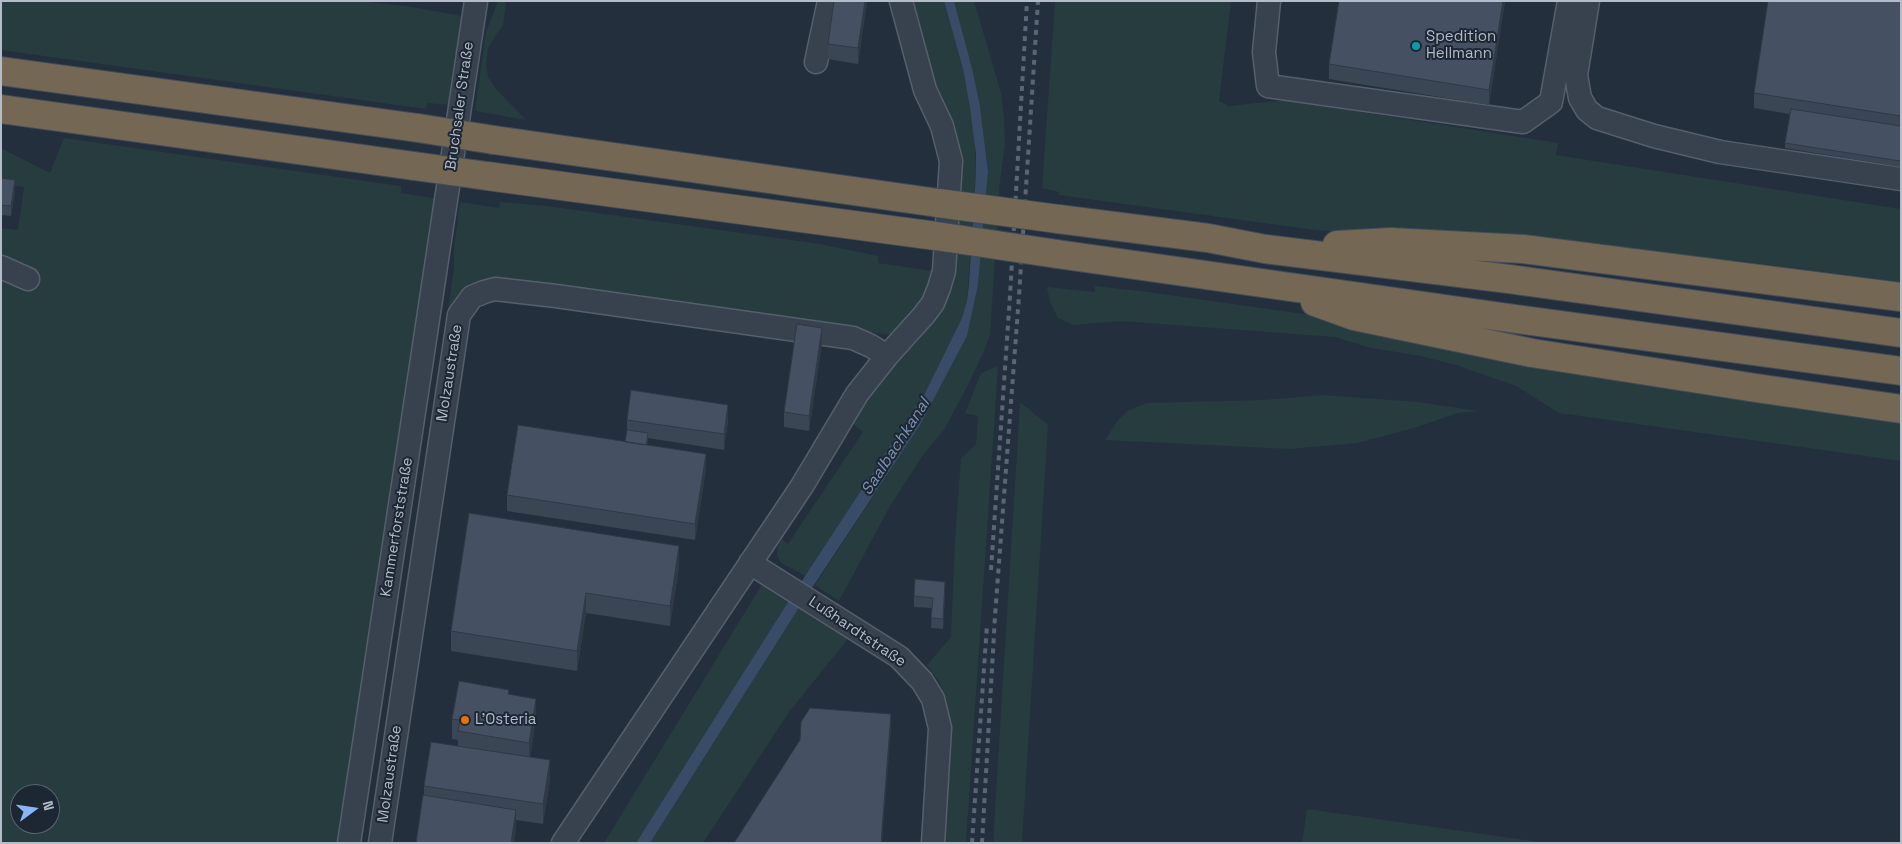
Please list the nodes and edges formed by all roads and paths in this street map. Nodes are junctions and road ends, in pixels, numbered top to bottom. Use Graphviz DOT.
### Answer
graph roads {
  1 [pos="476,1"];
  2 [pos="829,1"];
  3 [pos="901,1"];
  4 [pos="1269,1"];
  5 [pos="1569,1"];
  6 [pos="1588,1"];
  7 [pos="816,62"];
  8 [pos="1,71"];
  9 [pos="1,109"];
  10 [pos="1901,179"];
  11 [pos="444,210"];
  12 [pos="940,221"];
  13 [pos="1265,249"];
  14 [pos="1,267"];
  15 [pos="28,279"];
  16 [pos="1264,283"];
  17 [pos="1901,291"];
  18 [pos="1868,293"];
  19 [pos="1901,297"];
  20 [pos="1901,333"];
  21 [pos="887,356"];
  22 [pos="1901,371"];
  23 [pos="1901,409"];
  24 [pos="750,563"];
  25 [pos="349,843"];
  26 [pos="380,843"];
  27 [pos="563,843"];
  28 [pos="933,843"];
  1 -- 11 [label="street, Bruchsaler Straße"];
  2 -- 7 [label="street"];
  3 -- 12 [label="street"];
  4 -- 5 [label="street"];
  6 -- 10 [label="street"];
  8 -- 12 [label="highway, bridge"];
  9 -- 12 [label="highway, bridge"];
  11 -- 25 [label="street, Kammerforststraße"];
  12 -- 13 [label="highway, bridge"];
  12 -- 16 [label="highway, bridge"];
  12 -- 21 [label="street"];
  13 -- 18 [label="highway"];
  13 -- 20 [label="highway"];
  14 -- 15 [label="street"];
  16 -- 22 [label="highway"];
  16 -- 23 [label="highway"];
  17 -- 18 [label="highway"];
  18 -- 19 [label="highway"];
  21 -- 24 [label="street"];
  21 -- 26 [label="street, Molzaustraße"];
  24 -- 27 [label="street"];
  24 -- 28 [label="street, Lußhardtstraße"];
}
